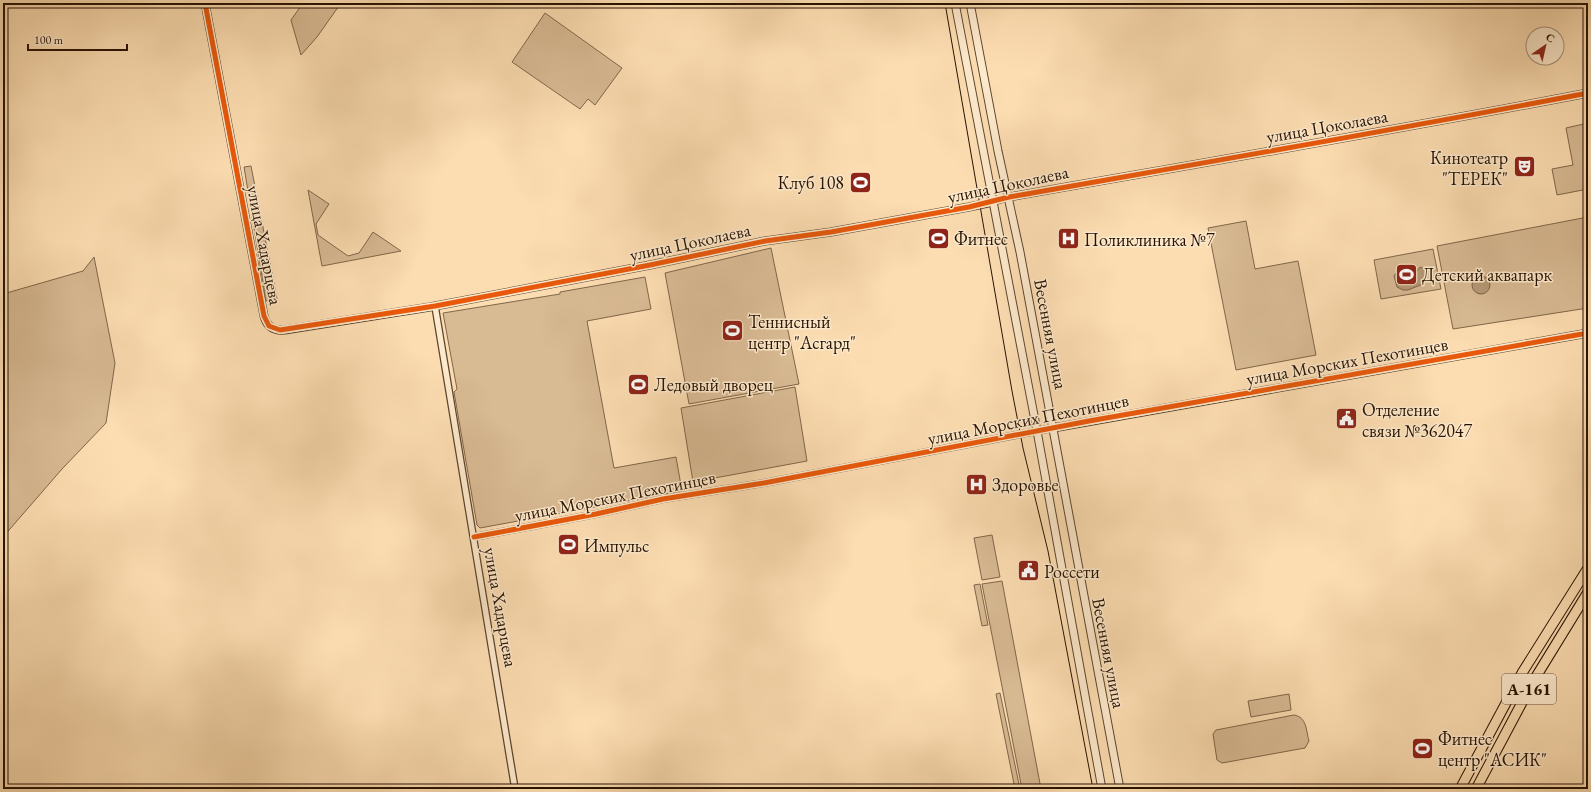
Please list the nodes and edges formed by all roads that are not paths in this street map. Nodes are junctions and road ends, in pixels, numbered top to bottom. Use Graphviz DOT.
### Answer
graph roads {
  1 [pos="205,3"];
  2 [pos="955,3"];
  3 [pos="970,3"];
  4 [pos="1588,93"];
  5 [pos="1009,197"];
  6 [pos="992,202"];
  7 [pos="435,306"];
  8 [pos="1588,333"];
  9 [pos="1053,428"];
  10 [pos="1037,431"];
  11 [pos="474,537"];
  12 [pos="1588,568"];
  13 [pos="1588,592"];
  14 [pos="515,789"];
  15 [pos="1102,789"];
  16 [pos="1120,789"];
  17 [pos="1460,789"];
  18 [pos="1476,789"];
  1 -- 7 [label="street, улица Хадарцева"];
  2 -- 6 [label="street, Весенняя улица"];
  3 -- 5 [label="street, Весенняя улица"];
  4 -- 5 [label="street, улица Цоколаева"];
  5 -- 6 [label="street, улица Цоколаева"];
  5 -- 9 [label="street, Весенняя улица"];
  6 -- 7 [label="street, улица Цоколаева"];
  6 -- 10 [label="street, Весенняя улица"];
  7 -- 11 [label="street, улица Хадарцева"];
  8 -- 9 [label="street, улица Морских Пехотинцев"];
  9 -- 10 [label="street, улица Морских Пехотинцев"];
  9 -- 16 [label="street, Весенняя улица"];
  10 -- 11 [label="street, улица Морских Пехотинцев"];
  10 -- 15 [label="street, Весенняя улица"];
  11 -- 14 [label="street, улица Хадарцева"];
  12 -- 17 [label="highway, А-161"];
  13 -- 18 [label="highway, А-161"];
}
